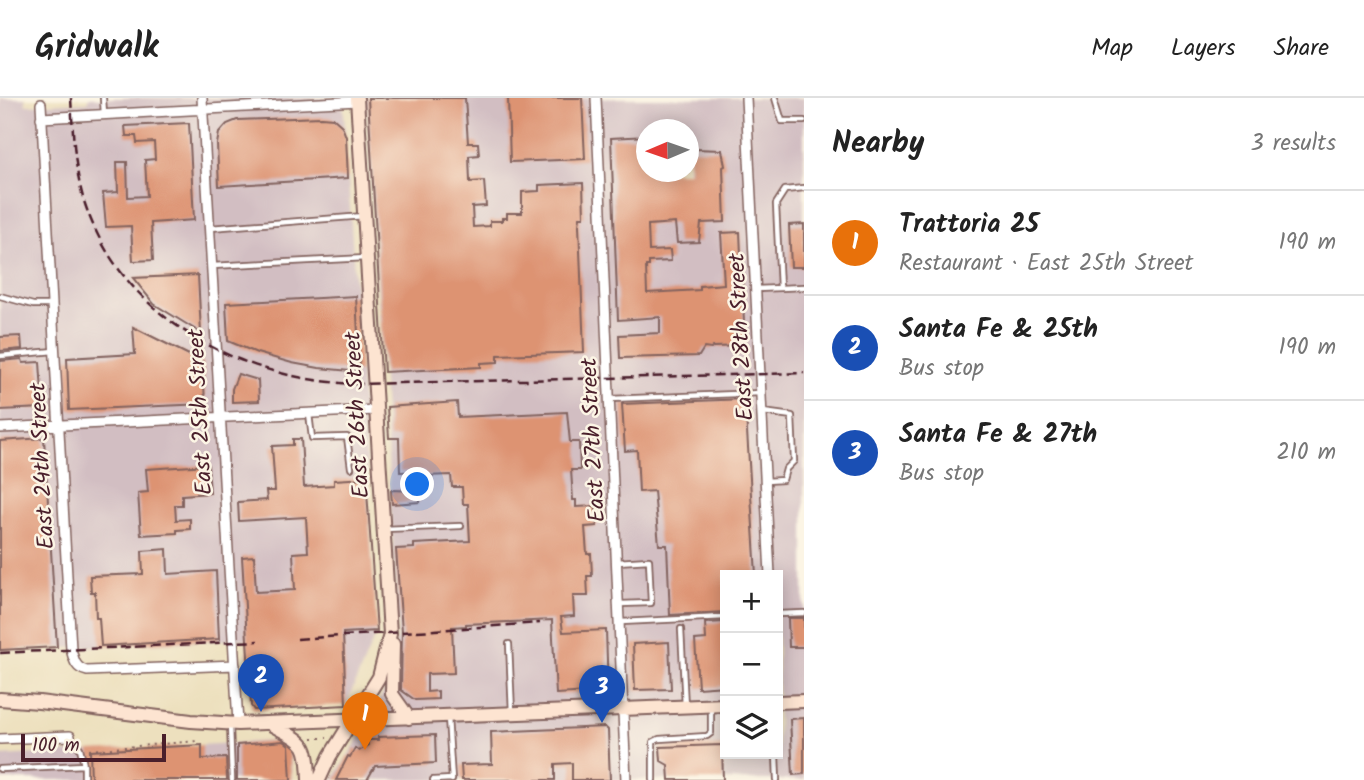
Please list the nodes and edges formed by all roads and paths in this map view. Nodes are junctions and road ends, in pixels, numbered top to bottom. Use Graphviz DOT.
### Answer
graph roads {
  1 [pos="103,98"];
  2 [pos="202,98"];
  3 [pos="596,98"];
  4 [pos="746,98"];
  5 [pos="775,98"];
  6 [pos="357,99"];
  7 [pos="40,101"];
  8 [pos="248,103"];
  9 [pos="203,109"];
  10 [pos="104,115"];
  11 [pos="41,118"];
  12 [pos="804,121"];
  13 [pos="804,188"];
  14 [pos="365,216"];
  15 [pos="210,228"];
  16 [pos="367,258"];
  17 [pos="212,266"];
  18 [pos="804,287"];
  19 [pos="780,288"];
  20 [pos="757,289"];
  21 [pos="0,296"];
  22 [pos="51,305"];
  23 [pos="54,351"];
  24 [pos="0,356"];
  25 [pos="761,393"];
  26 [pos="610,399"];
  27 [pos="376,410"];
  28 [pos="762,412"];
  29 [pos="309,413"];
  30 [pos="221,417"];
  31 [pos="57,425"];
  32 [pos="0,428"];
  33 [pos="351,468"];
  34 [pos="765,481"];
  35 [pos="461,526"];
  36 [pos="384,529"];
  37 [pos="617,562"];
  38 [pos="770,570"];
  39 [pos="619,604"];
  40 [pos="804,613"];
  41 [pos="783,614"];
  42 [pos="389,616"];
  43 [pos="720,617"];
  44 [pos="620,622"];
  45 [pos="681,629"];
  46 [pos="509,644"];
  47 [pos="235,665"];
  48 [pos="0,699"];
  49 [pos="804,701"];
  50 [pos="783,702"];
  51 [pos="711,705"];
  52 [pos="720,705"];
  53 [pos="685,706"];
  54 [pos="624,709"];
  55 [pos="512,714"];
  56 [pos="448,717"];
  57 [pos="409,718"];
  58 [pos="353,720"];
  59 [pos="234,724"];
  60 [pos="271,724"];
  61 [pos="70,736"];
  62 [pos="327,737"];
  63 [pos="306,738"];
  64 [pos="0,739"];
  65 [pos="198,741"];
  66 [pos="80,750"];
  67 [pos="776,759"];
  68 [pos="84,765"];
  69 [pos="0,769"];
  70 [pos="452,779"];
  71 [pos="84,780"];
  72 [pos="232,780"];
  73 [pos="309,780"];
  74 [pos="319,780"];
  75 [pos="433,780"];
  76 [pos="626,780"];
  77 [pos="653,780"];
  78 [pos="777,780"];
  1 -- 10 [label="lane"];
  2 -- 9 [label="street, East 25th Street"];
  3 -- 26 [label="street, East 27th Street"];
  4 -- 20 [label="street, East 28th Street"];
  5 -- 12 [label="lane"];
  6 -- 8 [label="street"];
  6 -- 14 [label="main road, East 26th Street"];
  7 -- 11 [label="street, East 24th Street"];
  8 -- 9 [label="street"];
  9 -- 10 [label="street"];
  9 -- 15 [label="street, East 25th Street"];
  10 -- 11 [label="street"];
  11 -- 22 [label="street, East 24th Street"];
  13 -- 19 [label="lane"];
  14 -- 15 [label="lane"];
  14 -- 16 [label="main road, East 26th Street"];
  15 -- 17 [label="street, East 25th Street"];
  16 -- 17 [label="lane"];
  16 -- 27 [label="main road, East 26th Street"];
  17 -- 30 [label="street, East 25th Street"];
  18 -- 19 [label="lane"];
  19 -- 20 [label="lane"];
  20 -- 25 [label="street, East 28th Street"];
  21 -- 22 [label="lane"];
  22 -- 23 [label="street, East 24th Street"];
  23 -- 24 [label="lane"];
  23 -- 31 [label="street, East 24th Street"];
  25 -- 26 [label="lane"];
  25 -- 28 [label="street, East 28th Street"];
  26 -- 37 [label="street, East 27th Street"];
  27 -- 29 [label="street"];
  27 -- 36 [label="main road, East 26th Street"];
  28 -- 34 [label="street, East 28th Street"];
  28 -- 34 [label="lane"];
  29 -- 30 [label="street"];
  29 -- 33 [label="lane"];
  30 -- 31 [label="street"];
  30 -- 47 [label="street, East 25th Street"];
  31 -- 32 [label="street"];
  31 -- 47 [label="street, East 24th Street"];
  34 -- 38 [label="street, East 28th Street"];
  35 -- 36 [label="lane"];
  36 -- 42 [label="main road, East 26th Street"];
  37 -- 39 [label="street, East 27th Street"];
  37 -- 39 [label="lane"];
  39 -- 44 [label="street, East 27th Street"];
  40 -- 41 [label="lane"];
  42 -- 57 [label="main road"];
  42 -- 58 [label="main road, East 26th Street"];
  43 -- 44 [label="lane"];
  44 -- 54 [label="street, East 27th Street"];
  45 -- 53 [label="lane"];
  46 -- 55 [label="lane"];
  47 -- 59 [label="street, East 25th Street"];
  48 -- 59 [label="main road"];
  49 -- 50 [label="main road"];
  51 -- 52 [label="main road"];
  51 -- 53 [label="main road"];
  51 -- 77 [label="lane"];
  53 -- 54 [label="main road"];
  54 -- 55 [label="main road"];
  54 -- 76 [label="street, East 27th Street"];
  55 -- 56 [label="main road"];
  56 -- 57 [label="main road"];
  56 -- 70 [label="lane"];
  57 -- 58 [label="main road"];
  58 -- 60 [label="main road"];
  58 -- 74 [label="main road"];
  59 -- 60 [label="main road"];
  59 -- 72 [label="lane"];
  60 -- 73 [label="main road"];
  61 -- 64 [label="street"];
  61 -- 66 [label="lane"];
  62 -- 63 [label="path"];
  65 -- 66 [label="path"];
  66 -- 68 [label="lane"];
  67 -- 78 [label="lane"];
  68 -- 69 [label="lane"];
  68 -- 71 [label="lane"];
  70 -- 75 [label="lane"];
}
